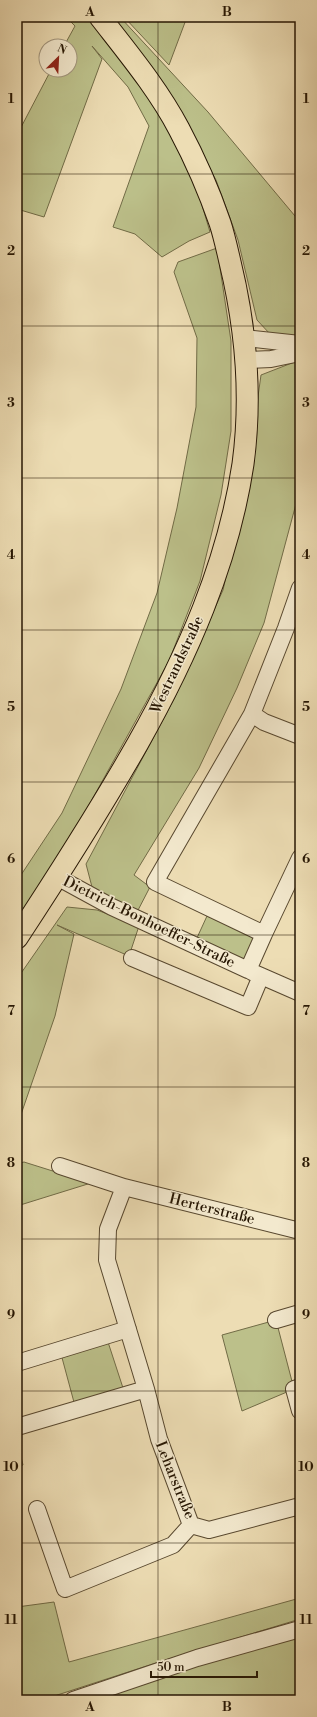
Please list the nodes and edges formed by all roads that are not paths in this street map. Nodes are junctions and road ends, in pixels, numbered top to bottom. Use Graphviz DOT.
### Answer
graph roads {
  1 [pos="100,17"];
  2 [pos="244,338"];
  3 [pos="300,344"];
  4 [pos="300,353"];
  5 [pos="247,360"];
  6 [pos="300,588"];
  7 [pos="252,714"];
  8 [pos="300,736"];
  9 [pos="298,867"];
  10 [pos="57,877"];
  11 [pos="264,934"];
  12 [pos="17,938"];
  13 [pos="132,958"];
  14 [pos="255,973"];
  15 [pos="300,993"];
  16 [pos="60,1166"];
  17 [pos="124,1187"];
  18 [pos="300,1231"];
  19 [pos="300,1313"];
  20 [pos="276,1320"];
  21 [pos="128,1329"];
  22 [pos="17,1362"];
  23 [pos="300,1387"];
  24 [pos="146,1388"];
  25 [pos="300,1411"];
  26 [pos="17,1427"];
  27 [pos="300,1506"];
  28 [pos="37,1509"];
  29 [pos="192,1525"];
  30 [pos="300,1629"];
  31 [pos="73,1700"];
  1 -- 2 [label="main road, Westrandstraße"];
  2 -- 3 [label="street"];
  2 -- 5 [label="main road, Westrandstraße"];
  4 -- 5 [label="street"];
  5 -- 10 [label="main road, Westrandstraße"];
  6 -- 7 [label="street"];
  7 -- 8 [label="street"];
  7 -- 11 [label="street"];
  9 -- 11 [label="street, Dietrich-Bonhoeffer-Straße"];
  10 -- 12 [label="main road, Westrandstraße"];
  10 -- 14 [label="street, Dietrich-Bonhoeffer-Straße"];
  11 -- 14 [label="street, Dietrich-Bonhoeffer-Straße"];
  13 -- 14 [label="street"];
  14 -- 15 [label="street"];
  16 -- 17 [label="street"];
  17 -- 18 [label="street, Herterstraße"];
  17 -- 21 [label="street, Leharstraße"];
  19 -- 20 [label="street"];
  21 -- 22 [label="street"];
  21 -- 24 [label="street, Leharstraße"];
  23 -- 25 [label="street"];
  24 -- 26 [label="street"];
  24 -- 29 [label="street, Leharstraße"];
  27 -- 29 [label="street, Leharstraße"];
  28 -- 29 [label="street"];
  30 -- 31 [label="street"];
}
